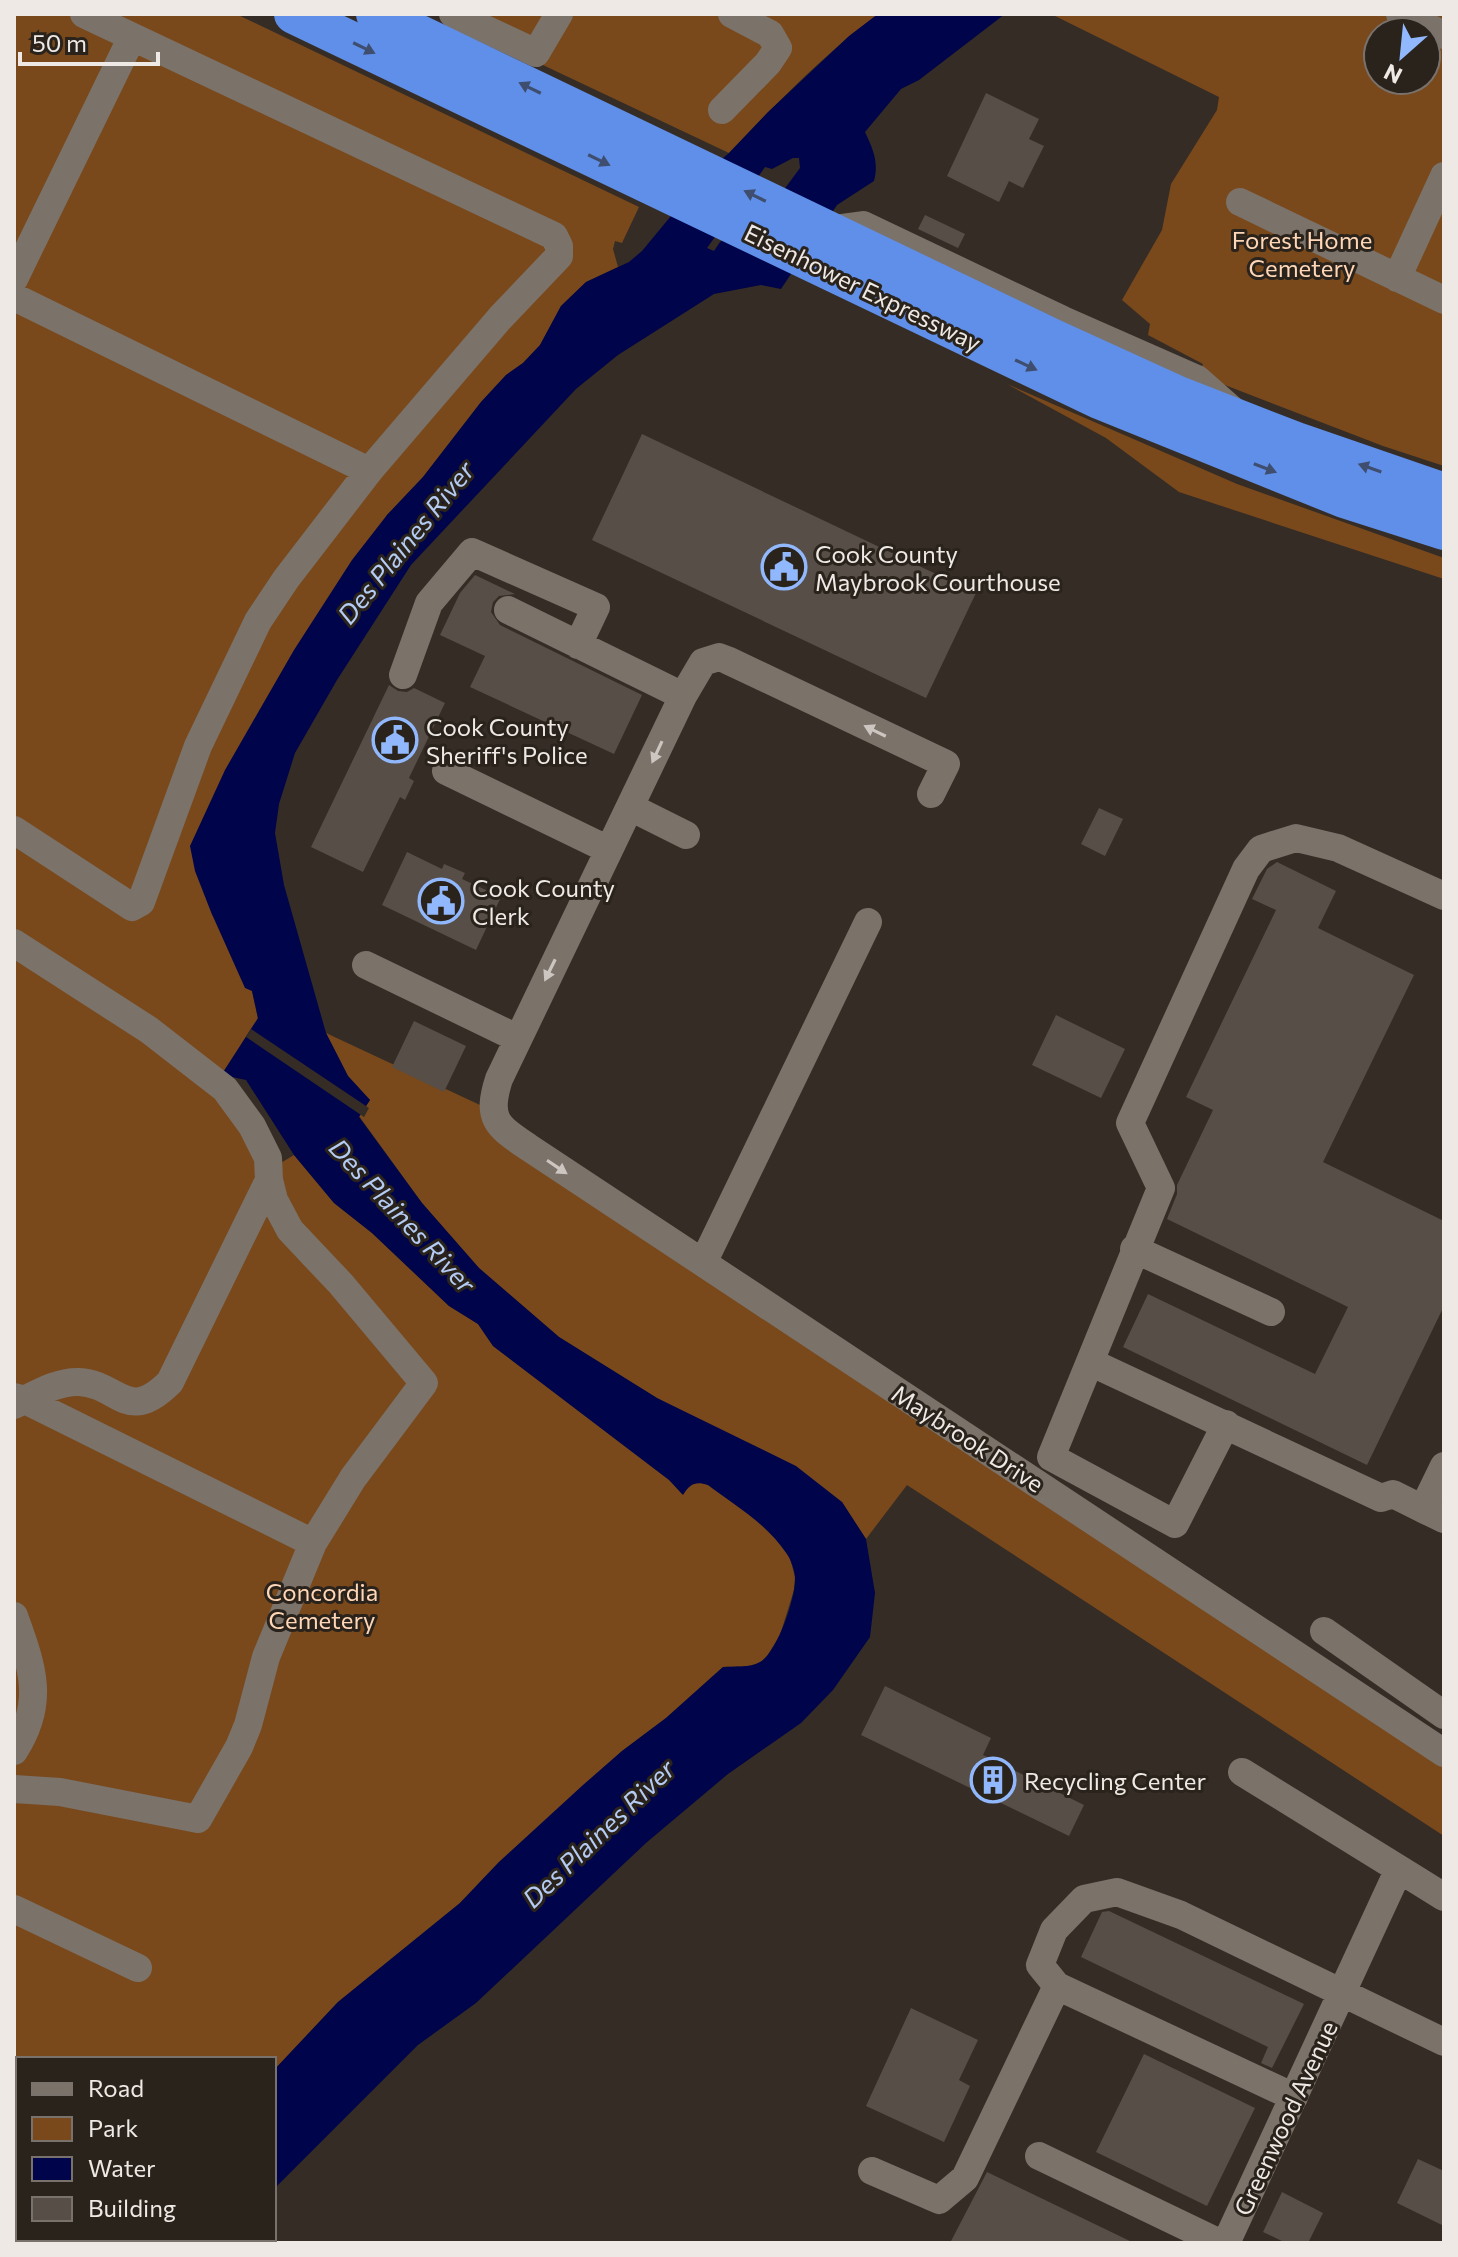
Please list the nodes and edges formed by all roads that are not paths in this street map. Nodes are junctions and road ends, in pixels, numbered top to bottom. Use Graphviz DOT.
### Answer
graph roads {
  1 [pos="84,14"];
  2 [pos="294,14"];
  3 [pos="376,14"];
  4 [pos="453,14"];
  5 [pos="559,14"];
  6 [pos="732,14"];
  7 [pos="1400,14"];
  8 [pos="1444,35"];
  9 [pos="132,37"];
  10 [pos="722,110"];
  11 [pos="665,172"];
  12 [pos="1444,176"];
  13 [pos="1240,202"];
  14 [pos="815,244"];
  15 [pos="1397,278"];
  16 [pos="14,279"];
  17 [pos="14,297"];
  18 [pos="1444,300"];
  19 [pos="369,471"];
  20 [pos="1444,493"];
  21 [pos="1444,530"];
  22 [pos="508,610"];
  23 [pos="578,645"];
  24 [pos="403,675"];
  25 [pos="683,696"];
  26 [pos="446,771"];
  27 [pos="931,794"];
  28 [pos="630,807"];
  29 [pos="14,830"];
  30 [pos="686,835"];
  31 [pos="609,850"];
  32 [pos="1444,896"];
  33 [pos="868,922"];
  34 [pos="14,943"];
  35 [pos="366,965"];
  36 [pos="517,1038"];
  37 [pos="269,1180"];
  38 [pos="1134,1249"];
  39 [pos="703,1263"];
  40 [pos="1271,1312"];
  41 [pos="1090,1362"];
  42 [pos="18,1401"];
  43 [pos="1226,1424"];
  44 [pos="1444,1466"];
  45 [pos="1434,1514"];
  46 [pos="313,1543"];
  47 [pos="14,1616"];
  48 [pos="1324,1631"];
  49 [pos="1444,1715"];
  50 [pos="14,1751"];
  51 [pos="1444,1753"];
  52 [pos="1242,1772"];
  53 [pos="14,1789"];
  54 [pos="1399,1869"];
  55 [pos="1444,1897"];
  56 [pos="14,1909"];
  57 [pos="138,1968"];
  58 [pos="1057,1986"];
  59 [pos="1343,1992"];
  60 [pos="1444,2042"];
  61 [pos="1294,2097"];
  62 [pos="1039,2156"];
  63 [pos="872,2171"];
  64 [pos="1220,2243"];
  65 [pos="1226,2243"];
  1 -- 9 [label="street"];
  2 -- 11 [label="highway, Eisenhower Expressway, one-way"];
  11 -- 3 [label="highway, Eisenhower Expressway, one-way"];
  4 -- 5 [label="street"];
  6 -- 10 [label="street"];
  7 -- 8 [label="street"];
  9 -- 16 [label="street"];
  9 -- 19 [label="street"];
  11 -- 14 [label="highway, Eisenhower Expressway"];
  12 -- 15 [label="street"];
  13 -- 15 [label="street"];
  20 -- 14 [label="highway, Eisenhower Expressway, one-way"];
  14 -- 21 [label="highway, Eisenhower Expressway, one-way"];
  15 -- 18 [label="street"];
  17 -- 19 [label="street"];
  19 -- 29 [label="street"];
  22 -- 23 [label="street"];
  23 -- 24 [label="street"];
  23 -- 25 [label="street"];
  27 -- 25 [label="street, one-way"];
  25 -- 28 [label="street, one-way"];
  26 -- 31 [label="street"];
  28 -- 30 [label="street"];
  28 -- 31 [label="street"];
  31 -- 36 [label="street, one-way"];
  32 -- 38 [label="street"];
  33 -- 39 [label="street"];
  34 -- 37 [label="street"];
  35 -- 36 [label="street"];
  36 -- 39 [label="street, Maybrook Drive, one-way"];
  37 -- 42 [label="street"];
  37 -- 46 [label="street"];
  38 -- 40 [label="street"];
  38 -- 41 [label="street"];
  39 -- 51 [label="street, Maybrook Drive"];
  41 -- 43 [label="street"];
  41 -- 43 [label="street"];
  42 -- 46 [label="street"];
  43 -- 45 [label="street"];
  44 -- 45 [label="street"];
  46 -- 53 [label="street"];
  47 -- 50 [label="street"];
  48 -- 49 [label="street"];
  52 -- 54 [label="street"];
  54 -- 55 [label="street"];
  54 -- 59 [label="street, Greenwood Avenue"];
  56 -- 57 [label="street"];
  58 -- 59 [label="street"];
  58 -- 61 [label="street"];
  58 -- 63 [label="street"];
  59 -- 60 [label="street"];
  59 -- 61 [label="street, Greenwood Avenue"];
  61 -- 65 [label="street, Greenwood Avenue"];
  62 -- 64 [label="street"];
}
